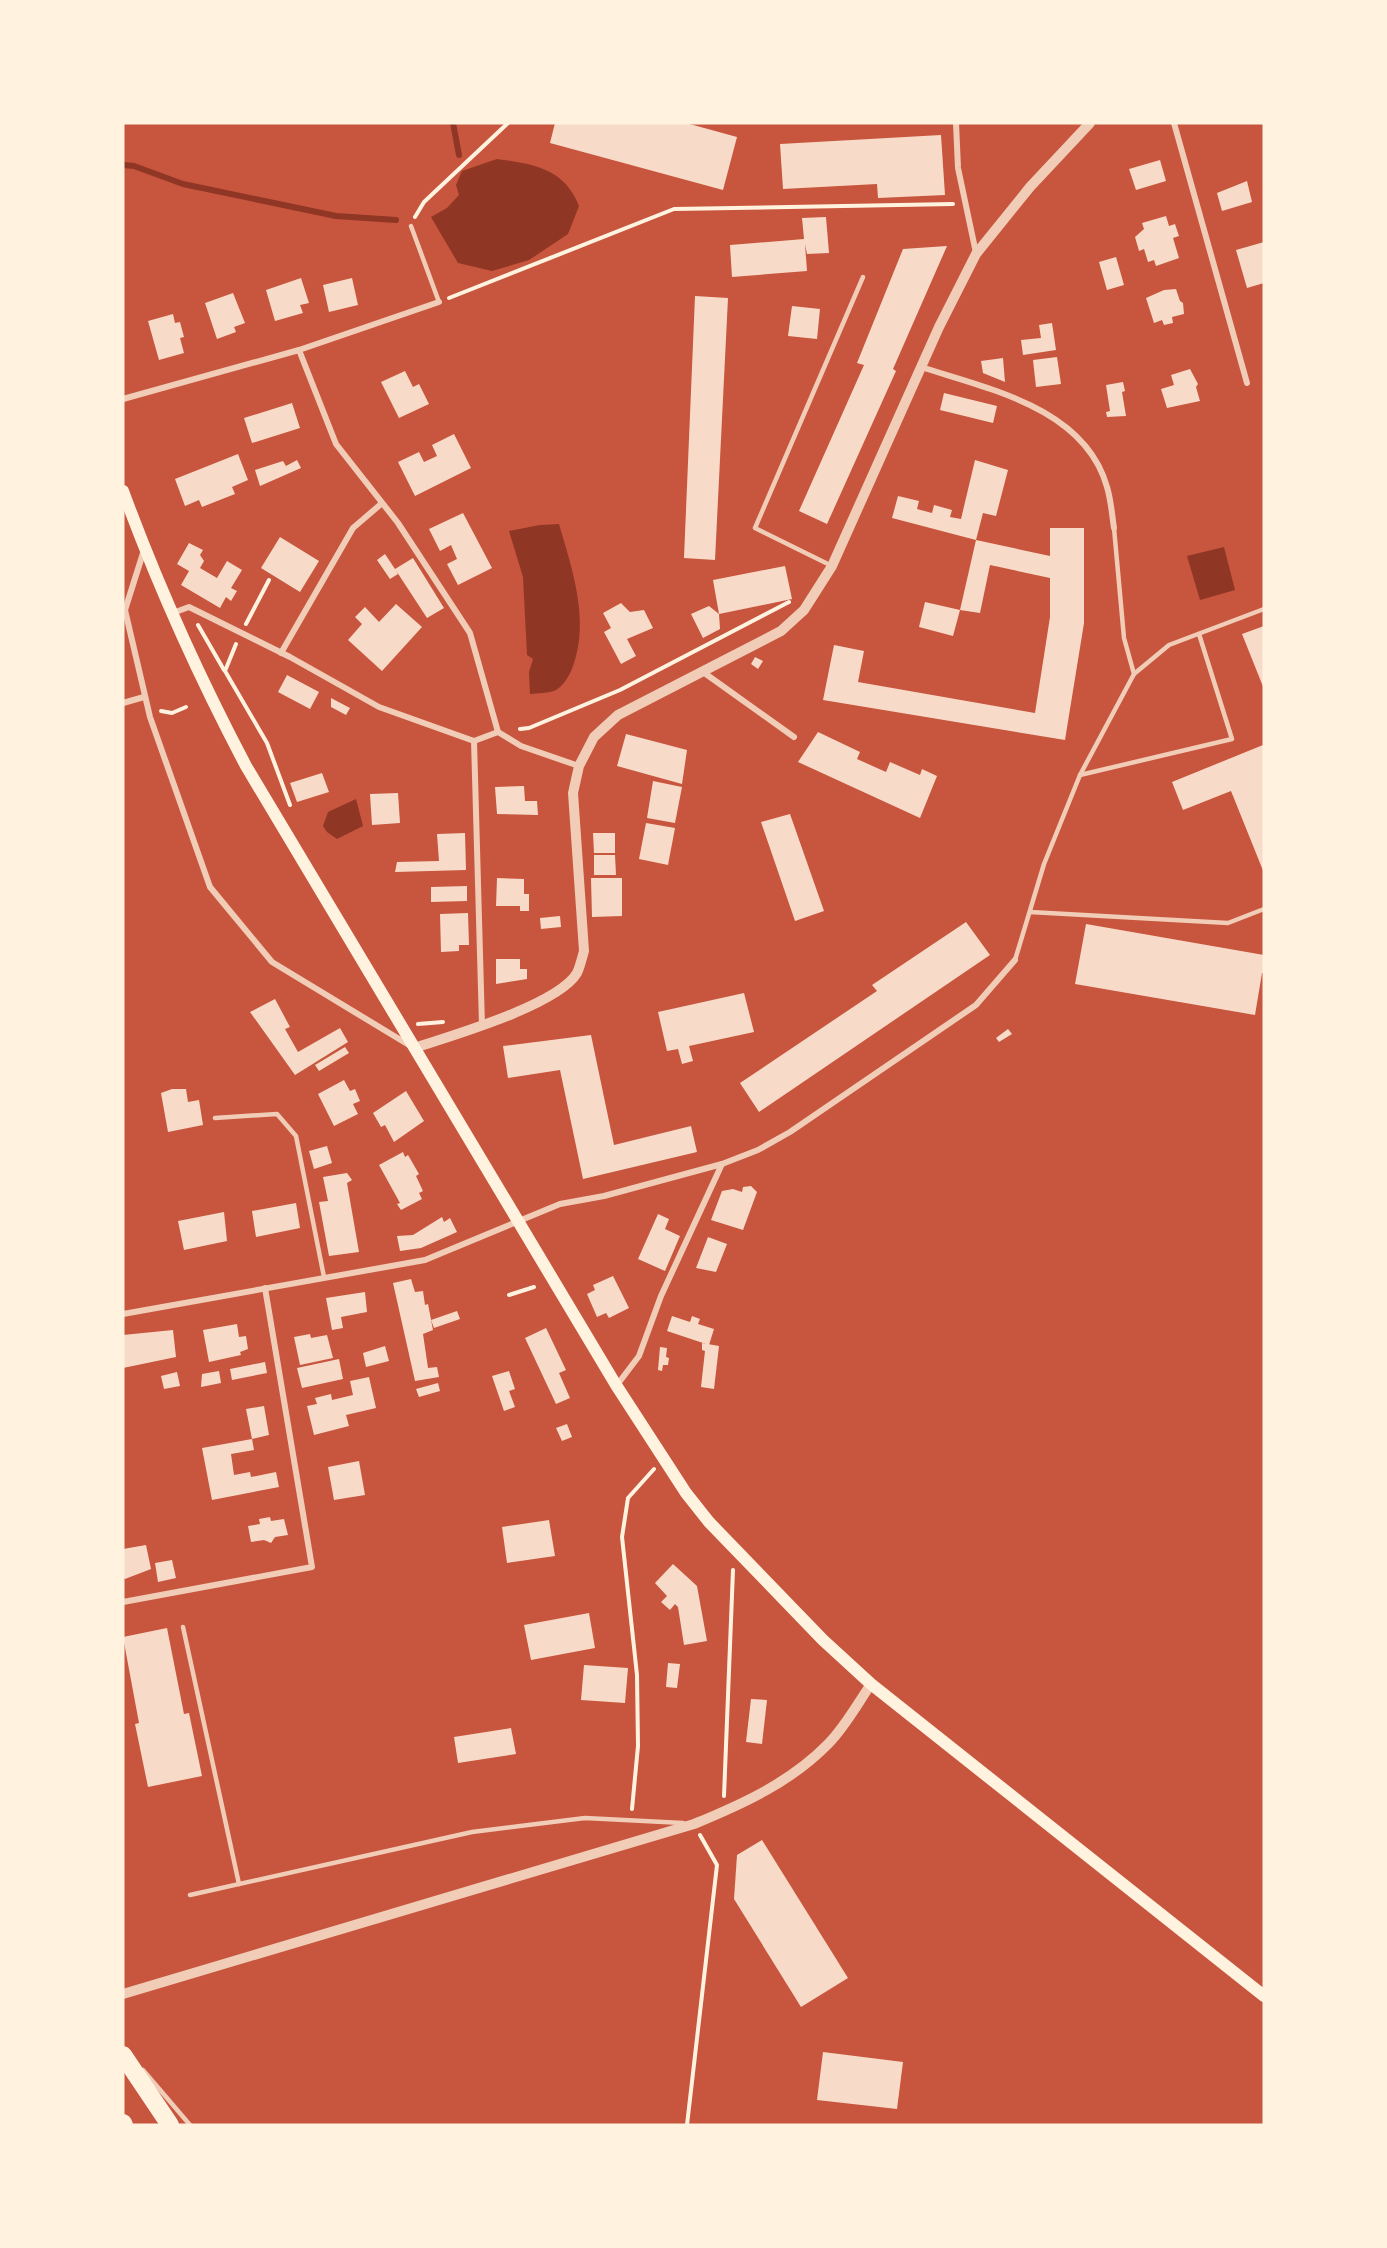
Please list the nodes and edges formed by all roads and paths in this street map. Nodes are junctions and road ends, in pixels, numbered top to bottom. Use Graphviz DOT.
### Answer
graph roads {
  1 [pos="508,123"];
  2 [pos="956,123"];
  3 [pos="1089,123"];
  4 [pos="1174,123"];
  5 [pos="966,204"];
  6 [pos="411,226"];
  7 [pos="976,254"];
  8 [pos="863,276"];
  9 [pos="439,302"];
  10 [pos="299,350"];
  11 [pos="921,367"];
  12 [pos="1247,383"];
  13 [pos="123,399"];
  14 [pos="123,492"];
  15 [pos="381,504"];
  16 [pos="1114,528"];
  17 [pos="144,549"];
  18 [pos="832,566"];
  19 [pos="794,600"];
  20 [pos="1264,609"];
  21 [pos="170,614"];
  22 [pos="1199,634"];
  23 [pos="281,653"];
  24 [pos="703,672"];
  25 [pos="1134,674"];
  26 [pos="234,685"];
  27 [pos="144,697"];
  28 [pos="123,703"];
  29 [pos="186,707"];
  30 [pos="498,732"];
  31 [pos="794,737"];
  32 [pos="474,741"];
  33 [pos="579,766"];
  34 [pos="1080,775"];
  35 [pos="291,809"];
  36 [pos="1264,909"];
  37 [pos="1029,912"];
  38 [pos="1015,960"];
  39 [pos="412,1014"];
  40 [pos="448,1022"];
  41 [pos="482,1026"];
  42 [pos="414,1048"];
  43 [pos="215,1118"];
  44 [pos="722,1164"];
  45 [pos="518,1222"];
  46 [pos="324,1277"];
  47 [pos="534,1287"];
  48 [pos="265,1288"];
  49 [pos="509,1295"];
  50 [pos="123,1314"];
  51 [pos="616,1385"];
  52 [pos="664,1460"];
  53 [pos="734,1548"];
  54 [pos="123,1602"];
  55 [pos="183,1627"];
  56 [pos="872,1684"];
  57 [pos="724,1812"];
  58 [pos="632,1821"];
  59 [pos="694,1824"];
  60 [pos="239,1884"];
  61 [pos="190,1895"];
  62 [pos="123,1995"];
  63 [pos="1264,1996"];
  64 [pos="123,2047"];
  65 [pos="123,2055"];
  66 [pos="170,2125"];
  67 [pos="190,2125"];
  68 [pos="687,2125"];
  1 -- 6 [label="path"];
  2 -- 5 [label="street"];
  3 -- 7 [label="street"];
  4 -- 12 [label="street"];
  5 -- 7 [label="street"];
  5 -- 9 [label="path"];
  6 -- 9 [label="lane"];
  7 -- 11 [label="street"];
  8 -- 18 [label="lane"];
  9 -- 10 [label="street"];
  10 -- 13 [label="street"];
  10 -- 15 [label="street"];
  11 -- 16 [label="street"];
  11 -- 18 [label="street"];
  14 -- 17 [label="main road"];
  15 -- 23 [label="street"];
  15 -- 30 [label="street"];
  16 -- 25 [label="lane"];
  17 -- 21 [label="main road"];
  17 -- 27 [label="street"];
  18 -- 24 [label="street"];
  19 -- 30 [label="path"];
  20 -- 22 [label="lane"];
  21 -- 23 [label="street"];
  21 -- 42 [label="main road"];
  22 -- 25 [label="lane"];
  22 -- 34 [label="lane"];
  23 -- 32 [label="street"];
  24 -- 31 [label="street"];
  24 -- 33 [label="street"];
  25 -- 34 [label="lane"];
  26 -- 35 [label="path"];
  27 -- 28 [label="street"];
  27 -- 29 [label="path"];
  27 -- 42 [label="street"];
  30 -- 32 [label="street"];
  30 -- 33 [label="street"];
  32 -- 41 [label="street"];
  33 -- 41 [label="street"];
  34 -- 37 [label="lane"];
  36 -- 37 [label="lane"];
  37 -- 38 [label="lane"];
  38 -- 44 [label="street"];
  39 -- 40 [label="path"];
  41 -- 42 [label="street"];
  42 -- 45 [label="main road"];
  43 -- 46 [label="lane"];
  44 -- 45 [label="street"];
  44 -- 51 [label="street"];
  45 -- 46 [label="street"];
  45 -- 51 [label="main road"];
  46 -- 48 [label="street"];
  47 -- 49 [label="path"];
  48 -- 50 [label="street"];
  48 -- 54 [label="street"];
  51 -- 52 [label="main road"];
  52 -- 53 [label="main road"];
  52 -- 58 [label="path"];
  53 -- 56 [label="main road"];
  53 -- 57 [label="path"];
  55 -- 60 [label="lane"];
  56 -- 57 [label="street"];
  56 -- 63 [label="main road"];
  57 -- 59 [label="street"];
  58 -- 59 [label="lane"];
  58 -- 60 [label="lane"];
  59 -- 62 [label="street"];
  59 -- 68 [label="path"];
  60 -- 61 [label="lane"];
  64 -- 67 [label="lane"];
  65 -- 66 [label="highway"];
}
